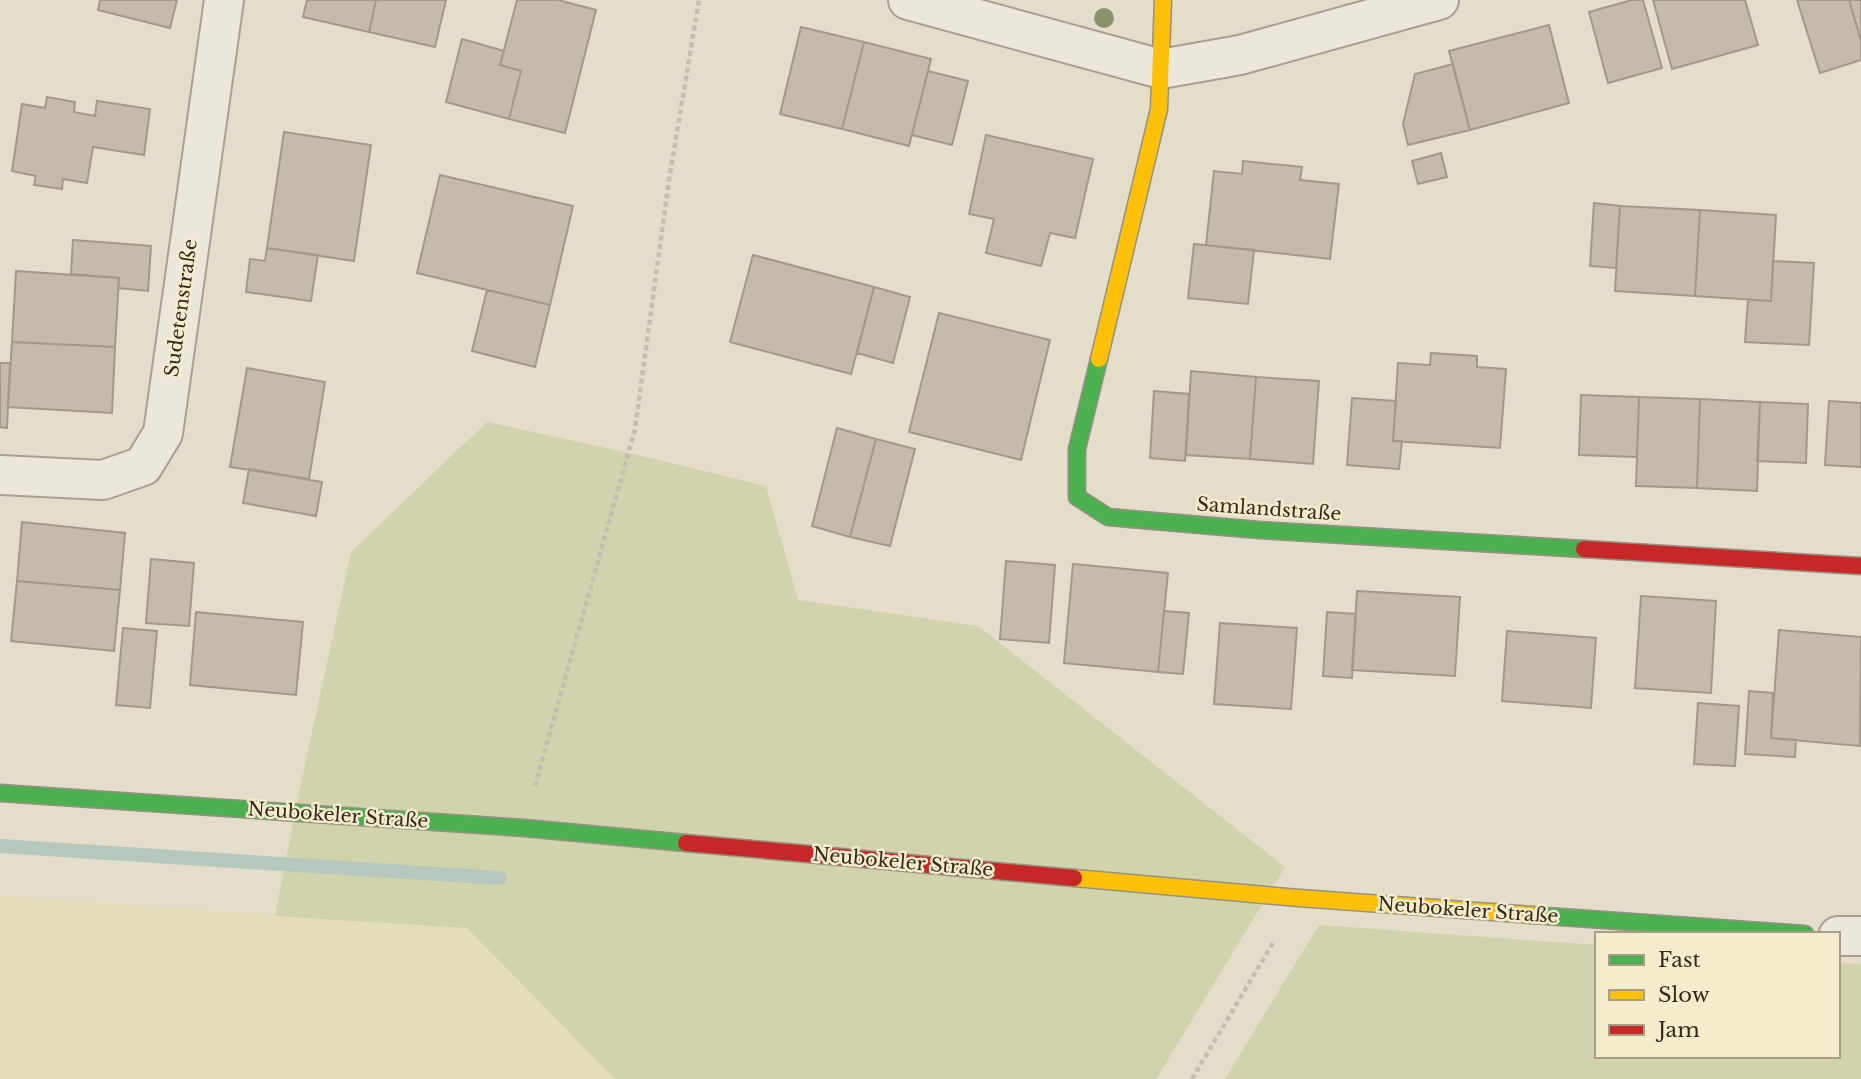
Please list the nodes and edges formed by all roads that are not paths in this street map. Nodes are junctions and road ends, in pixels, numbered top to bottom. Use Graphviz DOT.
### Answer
graph roads {
  1 [pos="224,0"];
  2 [pos="908,0"];
  3 [pos="1163,0"];
  4 [pos="1439,0"];
  5 [pos="1161,69"];
  6 [pos="0,474"];
  7 [pos="1861,566"];
  8 [pos="0,793"];
  9 [pos="1777,932"];
  10 [pos="1840,936"];
  11 [pos="1861,936"];
  1 -- 6 [label="street, Sudetenstraße"];
  2 -- 5 [label="street"];
  3 -- 5 [label="street"];
  4 -- 5 [label="street"];
  5 -- 7 [label="street, Samlandstraße"];
  8 -- 9 [label="street, Neubokeler Straße"];
  10 -- 11 [label="street"];
}
